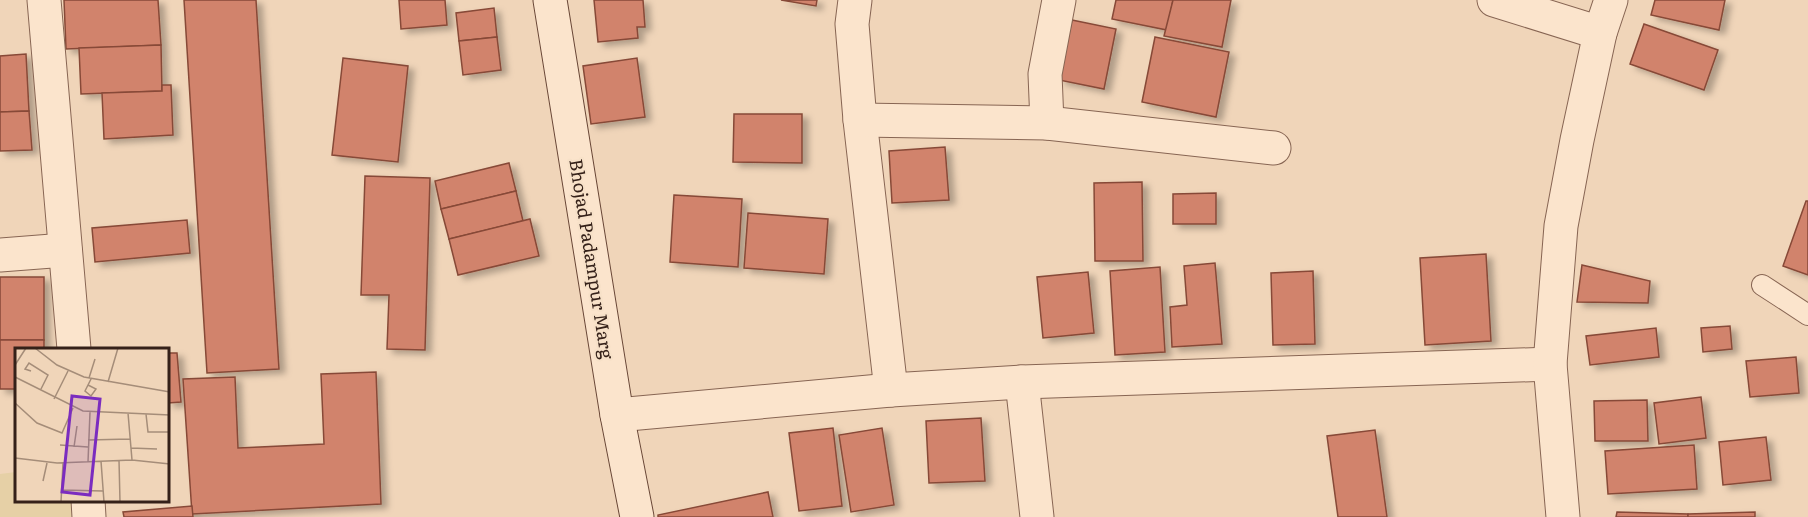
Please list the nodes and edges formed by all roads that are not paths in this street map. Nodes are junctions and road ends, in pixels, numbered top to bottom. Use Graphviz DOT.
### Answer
graph roads {
  1 [pos="45,0"];
  2 [pos="550,0"];
  3 [pos="855,0"];
  4 [pos="1059,0"];
  5 [pos="1494,0"];
  6 [pos="1611,0"];
  7 [pos="1600,33"];
  8 [pos="860,120"];
  9 [pos="1047,123"];
  10 [pos="1274,148"];
  11 [pos="65,250"];
  12 [pos="0,255"];
  13 [pos="1762,285"];
  14 [pos="1808,315"];
  15 [pos="74,348"];
  16 [pos="1550,364"];
  17 [pos="1022,382"];
  18 [pos="891,390"];
  19 [pos="617,415"];
  20 [pos="88,502"];
  21 [pos="89,517"];
  22 [pos="637,517"];
  23 [pos="1037,517"];
  24 [pos="1563,517"];
  1 -- 11 [label="street"];
  2 -- 19 [label="street, Bhojad Padampur Marg"];
  3 -- 8 [label="street"];
  4 -- 9 [label="street"];
  5 -- 7 [label="street"];
  6 -- 7 [label="street"];
  7 -- 16 [label="street"];
  8 -- 9 [label="street"];
  8 -- 18 [label="street"];
  9 -- 10 [label="street"];
  11 -- 12 [label="street"];
  11 -- 15 [label="street"];
  13 -- 14 [label="lane"];
  16 -- 17 [label="street"];
  16 -- 24 [label="street"];
  17 -- 18 [label="street"];
  17 -- 23 [label="street"];
  18 -- 19 [label="street"];
  19 -- 22 [label="street, Bhojad Padampur Marg"];
  20 -- 21 [label="street"];
}
